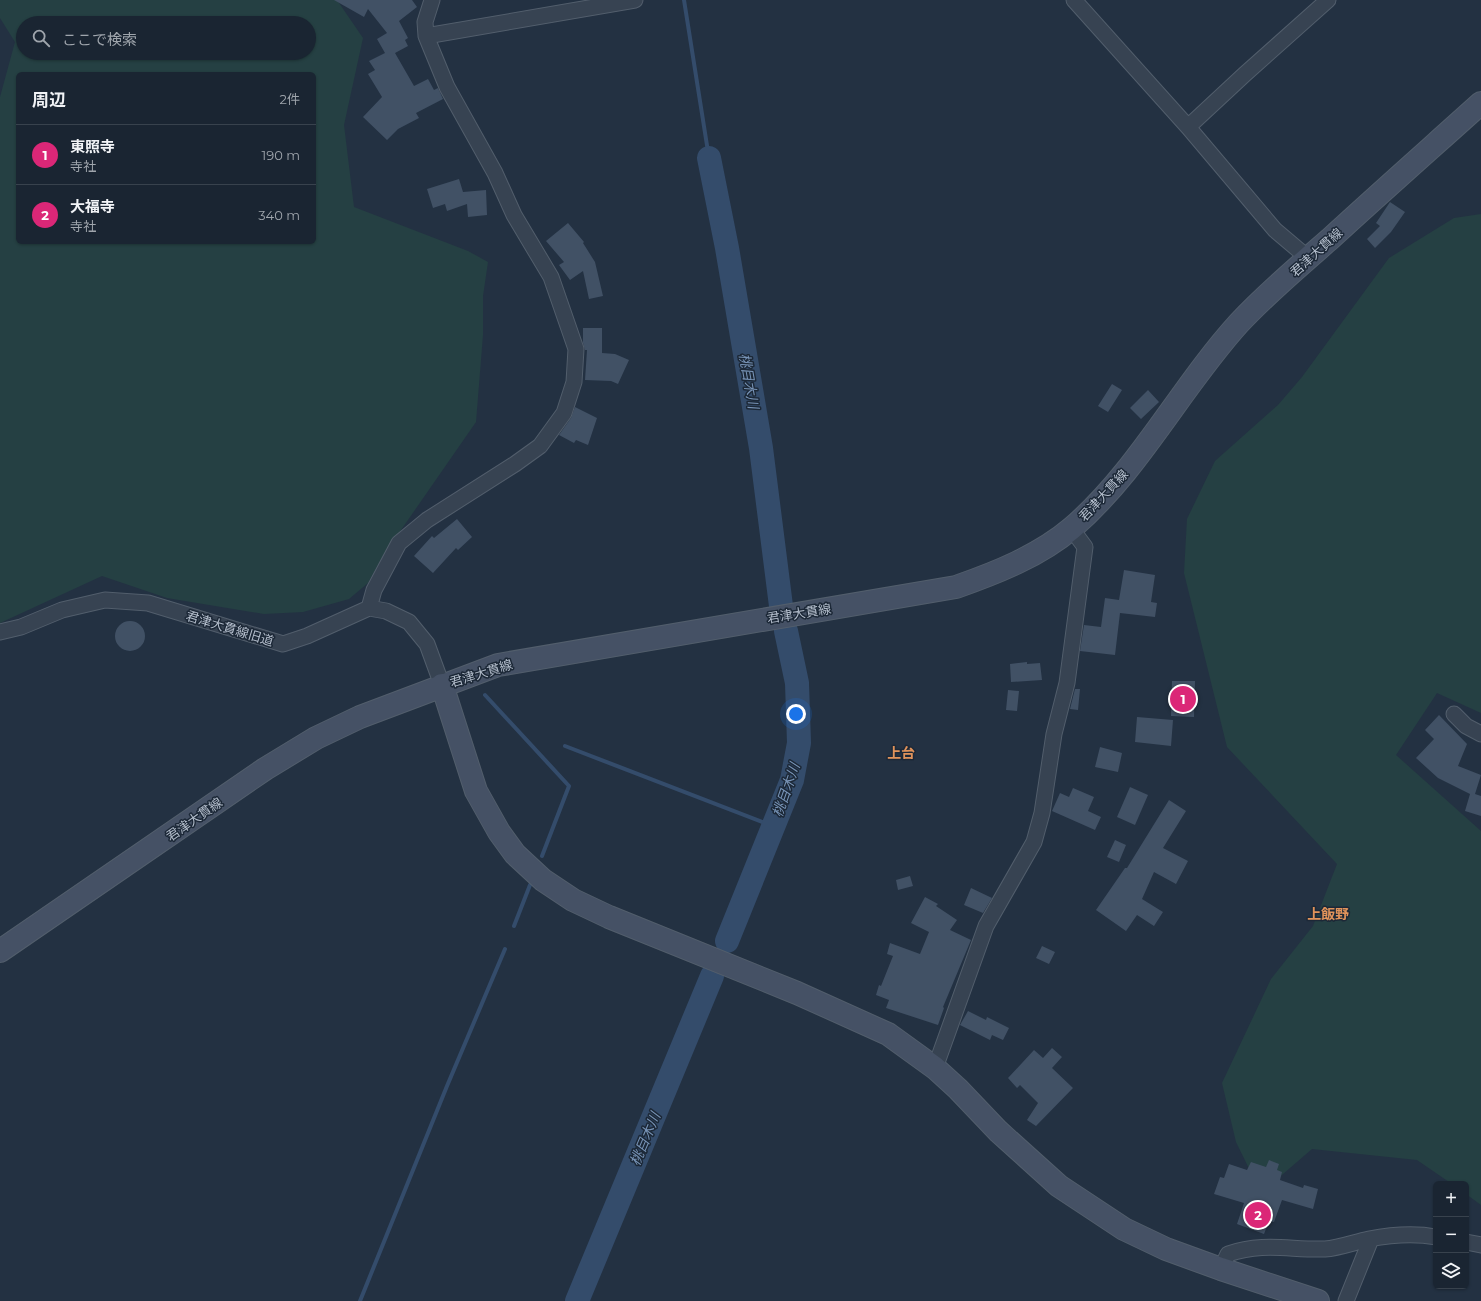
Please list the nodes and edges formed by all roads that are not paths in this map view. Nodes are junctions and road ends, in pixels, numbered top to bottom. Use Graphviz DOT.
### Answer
graph roads {
  1 [pos="432,0"];
  2 [pos="635,0"];
  3 [pos="1074,0"];
  4 [pos="1328,0"];
  5 [pos="426,36"];
  6 [pos="1481,103"];
  7 [pos="1188,127"];
  8 [pos="1308,258"];
  9 [pos="1071,528"];
  10 [pos="369,608"];
  11 [pos="0,632"];
  12 [pos="442,684"];
  13 [pos="1454,714"];
  14 [pos="1481,734"];
  15 [pos="0,951"];
  16 [pos="935,1068"];
  17 [pos="1433,1236"];
  18 [pos="1371,1239"];
  19 [pos="1469,1243"];
  20 [pos="1481,1245"];
  21 [pos="1221,1269"];
  22 [pos="1318,1301"];
  23 [pos="1346,1301"];
  1 -- 5 [label="street"];
  2 -- 5 [label="street"];
  3 -- 7 [label="street"];
  4 -- 7 [label="street"];
  5 -- 10 [label="street"];
  6 -- 8 [label="main road, 君津大貫線"];
  7 -- 8 [label="street"];
  8 -- 9 [label="main road, 君津大貫線"];
  9 -- 12 [label="main road, 君津大貫線"];
  9 -- 16 [label="street"];
  10 -- 11 [label="street, 君津大貫線旧道"];
  10 -- 12 [label="street"];
  12 -- 15 [label="main road, 君津大貫線"];
  12 -- 16 [label="main road"];
  13 -- 14 [label="street"];
  16 -- 21 [label="main road"];
  17 -- 18 [label="street"];
  18 -- 21 [label="street"];
  18 -- 23 [label="street"];
  19 -- 20 [label="street"];
  21 -- 22 [label="main road"];
}
